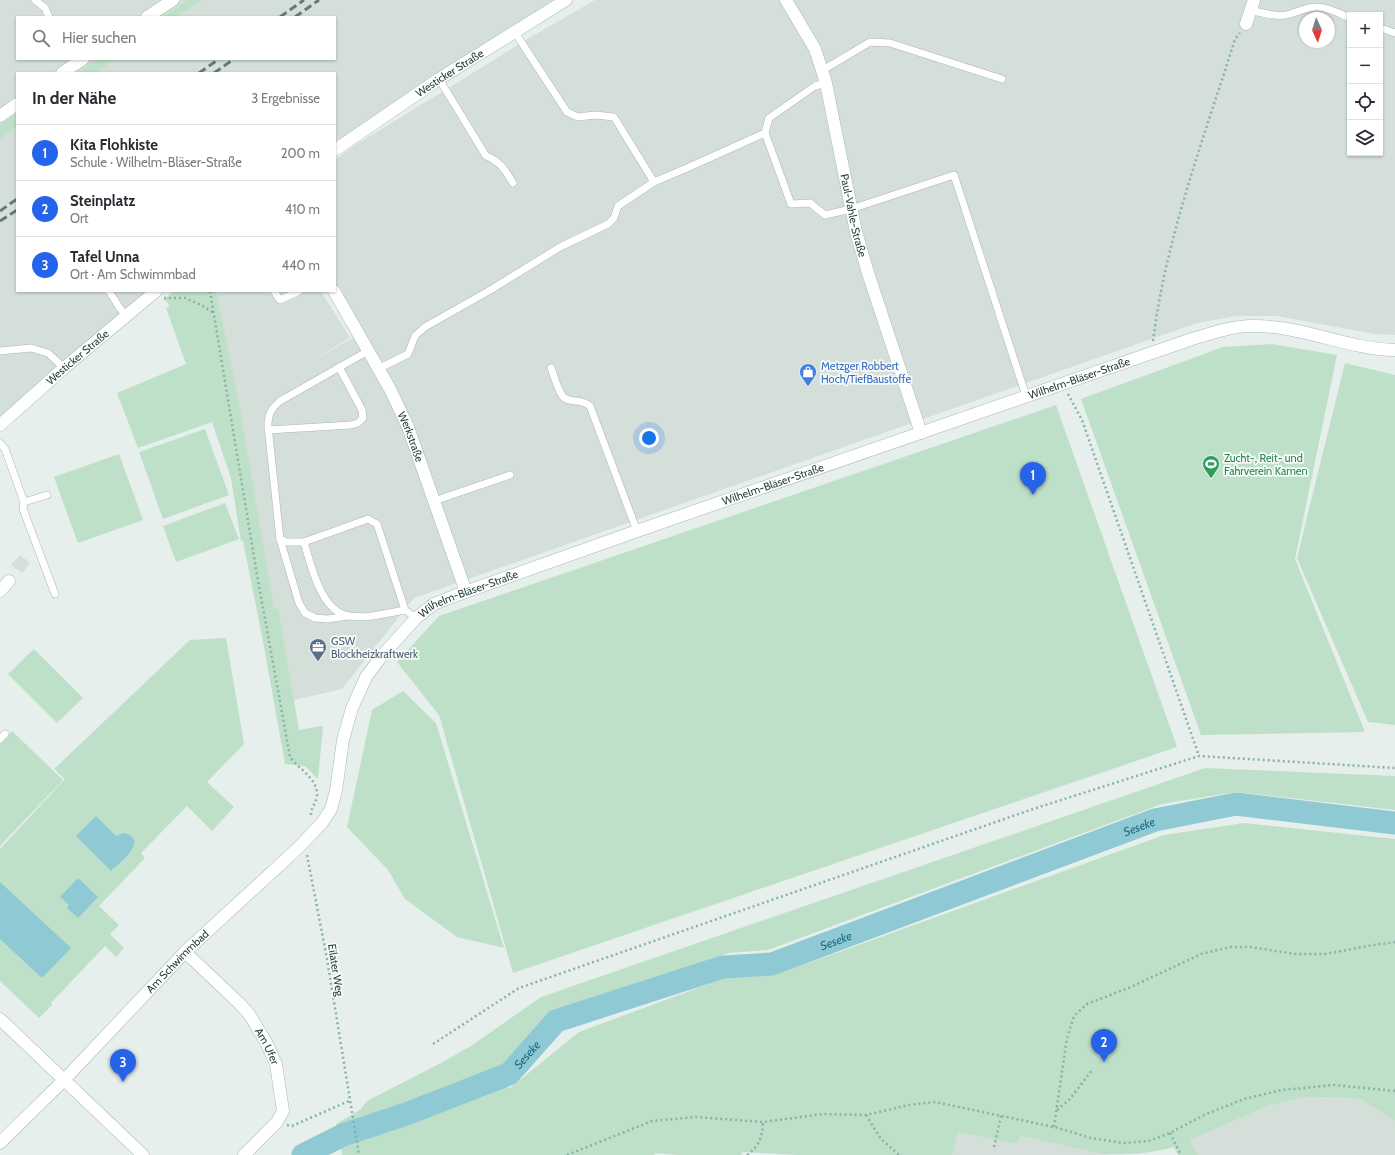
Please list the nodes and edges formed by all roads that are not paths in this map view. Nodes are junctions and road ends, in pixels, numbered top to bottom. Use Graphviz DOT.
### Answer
graph roads {
  1 [pos="35,0"];
  2 [pos="45,0"];
  3 [pos="174,0"];
  4 [pos="566,0"];
  5 [pos="786,0"];
  6 [pos="1252,5"];
  7 [pos="45,8"];
  8 [pos="49,16"];
  9 [pos="149,16"];
  10 [pos="1347,17"];
  11 [pos="1246,24"];
  12 [pos="1383,29"];
  13 [pos="514,31"];
  14 [pos="1395,34"];
  15 [pos="81,60"];
  16 [pos="67,66"];
  17 [pos="823,70"];
  18 [pos="439,79"];
  19 [pos="1002,79"];
  20 [pos="826,83"];
  21 [pos="16,105"];
  22 [pos="0,116"];
  23 [pos="765,133"];
  24 [pos="336,149"];
  25 [pos="654,182"];
  26 [pos="513,183"];
  27 [pos="851,209"];
  28 [pos="110,292"];
  29 [pos="275,292"];
  30 [pos="297,292"];
  31 [pos="335,292"];
  32 [pos="159,295"];
  33 [pos="126,316"];
  34 [pos="1395,350"];
  35 [pos="0,351"];
  36 [pos="368,351"];
  37 [pos="339,367"];
  38 [pos="64,368"];
  39 [pos="551,368"];
  40 [pos="378,369"];
  41 [pos="1026,396"];
  42 [pos="0,425"];
  43 [pos="268,430"];
  44 [pos="921,433"];
  45 [pos="0,442"];
  46 [pos="510,475"];
  47 [pos="47,495"];
  48 [pos="24,502"];
  49 [pos="434,502"];
  50 [pos="636,531"];
  51 [pos="280,539"];
  52 [pos="304,542"];
  53 [pos="9,580"];
  54 [pos="0,591"];
  55 [pos="466,592"];
  56 [pos="55,594"];
  57 [pos="405,610"];
  58 [pos="349,616"];
  59 [pos="416,618"];
  60 [pos="301,846"];
  61 [pos="184,952"];
  62 [pos="0,1019"];
  63 [pos="64,1080"];
  64 [pos="0,1143"];
  65 [pos="143,1155"];
  66 [pos="244,1155"];
  1 -- 7 [label="lane"];
  2 -- 7 [label="lane"];
  3 -- 9 [label="street"];
  4 -- 13 [label="street, Westicker Straße"];
  5 -- 17 [label="street, Paul-Vahle-Straße"];
  6 -- 10 [label="lane"];
  6 -- 11 [label="street"];
  7 -- 8 [label="lane"];
  12 -- 14 [label="lane"];
  13 -- 18 [label="street, Westicker Straße"];
  13 -- 25 [label="lane"];
  15 -- 16 [label="street"];
  17 -- 19 [label="lane"];
  17 -- 20 [label="street, Paul-Vahle-Straße"];
  18 -- 24 [label="street, Westicker Straße"];
  18 -- 26 [label="lane"];
  20 -- 23 [label="lane"];
  20 -- 27 [label="street, Paul-Vahle-Straße"];
  21 -- 22 [label="street"];
  23 -- 25 [label="lane"];
  23 -- 27 [label="lane"];
  25 -- 40 [label="lane"];
  27 -- 41 [label="lane"];
  27 -- 44 [label="street, Paul-Vahle-Straße"];
  28 -- 33 [label="lane"];
  29 -- 30 [label="lane"];
  31 -- 36 [label="street, Werkstraße"];
  32 -- 33 [label="street, Westicker Straße"];
  33 -- 38 [label="street, Westicker Straße"];
  34 -- 41 [label="street, Wilhelm-Bläser-Straße"];
  35 -- 38 [label="lane"];
  36 -- 37 [label="lane"];
  36 -- 40 [label="street, Werkstraße"];
  37 -- 43 [label="lane"];
  37 -- 43 [label="lane"];
  38 -- 42 [label="street, Westicker Straße"];
  39 -- 50 [label="lane"];
  40 -- 49 [label="street, Werkstraße"];
  41 -- 44 [label="street, Wilhelm-Bläser-Straße"];
  43 -- 51 [label="lane"];
  44 -- 50 [label="street, Wilhelm-Bläser-Straße"];
  45 -- 48 [label="lane"];
  46 -- 49 [label="lane"];
  47 -- 48 [label="lane"];
  48 -- 56 [label="lane"];
  49 -- 55 [label="street, Werkstraße"];
  50 -- 55 [label="street, Wilhelm-Bläser-Straße"];
  51 -- 52 [label="lane"];
  51 -- 58 [label="lane"];
  52 -- 57 [label="lane"];
  52 -- 58 [label="lane"];
  53 -- 54 [label="street"];
  55 -- 59 [label="street, Wilhelm-Bläser-Straße"];
  57 -- 58 [label="lane"];
  57 -- 59 [label="lane"];
  59 -- 60 [label="street, Wilhelm-Bläser-Straße"];
  60 -- 61 [label="street, Am Schwimmbad"];
  61 -- 63 [label="street, Am Schwimmbad"];
  61 -- 66 [label="street, Am Ufer"];
  62 -- 63 [label="street"];
  63 -- 64 [label="street, Am Schwimmbad"];
  63 -- 65 [label="street"];
}
